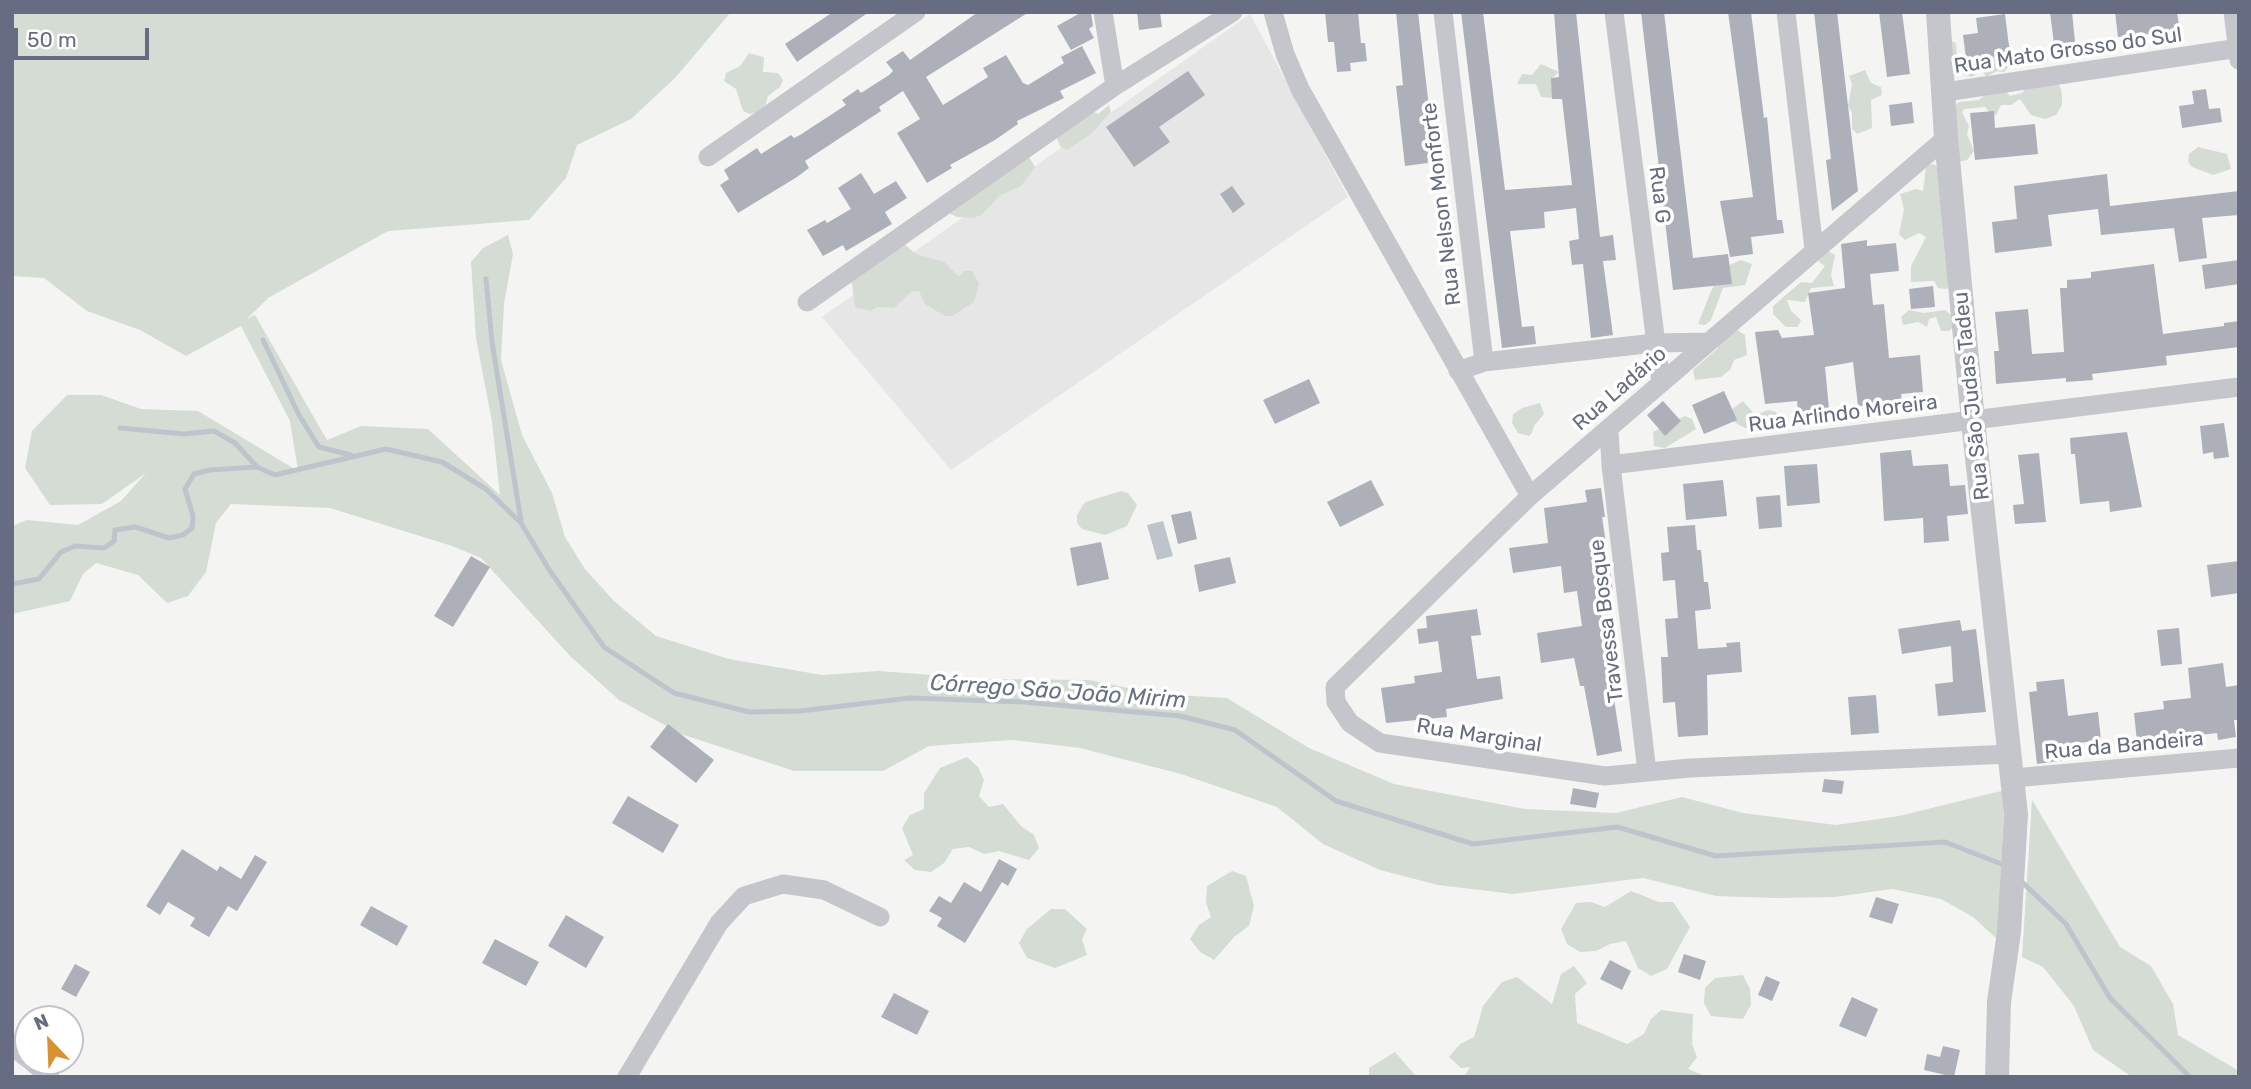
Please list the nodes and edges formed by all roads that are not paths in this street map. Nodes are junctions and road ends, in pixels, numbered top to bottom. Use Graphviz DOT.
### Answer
graph roads {
  1 [pos="916,12"];
  2 [pos="1103,12"];
  3 [pos="1233,12"];
  4 [pos="1273,12"];
  5 [pos="1443,12"];
  6 [pos="1614,12"];
  7 [pos="1786,12"];
  8 [pos="1938,12"];
  9 [pos="2233,12"];
  10 [pos="2238,53"];
  11 [pos="1115,86"];
  12 [pos="1945,92"];
  13 [pos="1946,138"];
  14 [pos="708,158"];
  15 [pos="1815,249"];
  16 [pos="807,302"];
  17 [pos="1709,342"];
  18 [pos="1655,343"];
  19 [pos="1484,362"];
  20 [pos="1458,371"];
  21 [pos="1661,383"];
  22 [pos="2239,387"];
  23 [pos="1973,421"];
  24 [pos="1608,431"];
  25 [pos="1611,465"];
  26 [pos="1530,496"];
  27 [pos="1335,687"];
  28 [pos="2239,758"];
  29 [pos="2011,766"];
  30 [pos="1647,772"];
  31 [pos="880,917"];
  32 [pos="627,1077"];
  33 [pos="1997,1077"];
  1 -- 14 [label="street"];
  2 -- 11 [label="street"];
  3 -- 11 [label="street"];
  4 -- 20 [label="street"];
  5 -- 19 [label="street, Rua Nelson Monforte"];
  6 -- 18 [label="street, Rua G"];
  7 -- 15 [label="street"];
  8 -- 12 [label="street, Rua São Judas Tadeu"];
  9 -- 10 [label="street"];
  10 -- 12 [label="street, Rua Mato Grosso do Sul"];
  11 -- 16 [label="street"];
  12 -- 13 [label="street, Rua São Judas Tadeu"];
  13 -- 15 [label="street, Rua Ladário"];
  13 -- 23 [label="street, Rua São Judas Tadeu"];
  15 -- 17 [label="street, Rua Ladário"];
  17 -- 18 [label="street"];
  17 -- 21 [label="street, Rua Ladário"];
  18 -- 19 [label="street"];
  18 -- 21 [label="street, Rua G"];
  19 -- 20 [label="street"];
  20 -- 26 [label="street"];
  21 -- 24 [label="street, Rua Ladário"];
  22 -- 23 [label="street, Rua Arlindo Moreira"];
  23 -- 25 [label="street, Rua Arlindo Moreira"];
  23 -- 29 [label="street, Rua São Judas Tadeu"];
  24 -- 25 [label="street"];
  24 -- 26 [label="street, Rua Ladário"];
  25 -- 30 [label="street, Travessa Bosque"];
  26 -- 27 [label="street, Rua Ladário"];
  27 -- 30 [label="street, Rua Marginal"];
  28 -- 29 [label="street, Rua da Bandeira"];
  29 -- 30 [label="street, Rua Marginal"];
  29 -- 33 [label="street, Rua São Judas Tadeu"];
  31 -- 32 [label="street"];
}
